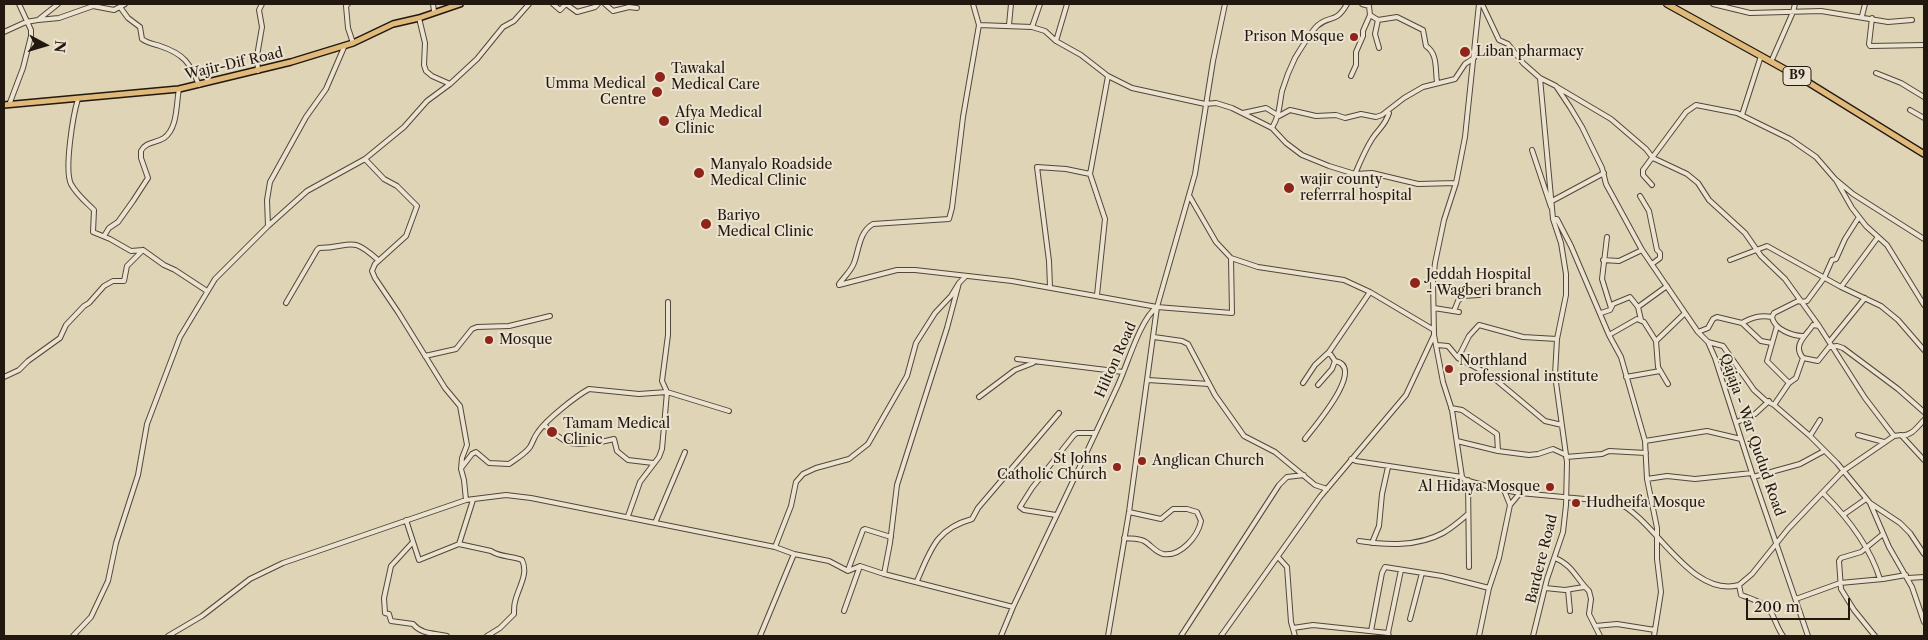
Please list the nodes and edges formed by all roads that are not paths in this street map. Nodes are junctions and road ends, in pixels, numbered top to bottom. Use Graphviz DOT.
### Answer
graph roads {
  1 [pos="19,4"];
  2 [pos="58,4"];
  3 [pos="125,4"];
  4 [pos="262,4"];
  5 [pos="348,4"];
  6 [pos="433,4"];
  7 [pos="460,4"];
  8 [pos="529,4"];
  9 [pos="553,4"];
  10 [pos="598,4"];
  11 [pos="605,4"];
  12 [pos="974,4"];
  13 [pos="1011,4"];
  14 [pos="1040,4"];
  15 [pos="1067,4"];
  16 [pos="1225,4"];
  17 [pos="1346,4"];
  18 [pos="1362,4"];
  19 [pos="1481,4"];
  20 [pos="1667,4"];
  21 [pos="1713,4"];
  22 [pos="1795,4"];
  23 [pos="1865,4"];
  24 [pos="120,7"];
  25 [pos="637,8"];
  26 [pos="434,11"];
  27 [pos="1793,12"];
  28 [pos="1370,15"];
  29 [pos="1862,16"];
  30 [pos="419,18"];
  31 [pos="1872,18"];
  32 [pos="38,20"];
  33 [pos="1378,20"];
  34 [pos="1912,20"];
  35 [pos="26,22"];
  36 [pos="979,25"];
  37 [pos="1009,25"];
  38 [pos="1032,27"];
  39 [pos="4,32"];
  40 [pos="1056,41"];
  41 [pos="353,43"];
  42 [pos="345,45"];
  43 [pos="1924,45"];
  44 [pos="1379,48"];
  45 [pos="1761,56"];
  46 [pos="1474,58"];
  47 [pos="1771,62"];
  48 [pos="258,71"];
  49 [pos="1876,73"];
  50 [pos="1108,76"];
  51 [pos="1351,76"];
  52 [pos="1540,78"];
  53 [pos="1437,82"];
  54 [pos="450,84"];
  55 [pos="199,85"];
  56 [pos="1556,86"];
  57 [pos="179,89"];
  58 [pos="1924,97"];
  59 [pos="78,99"];
  60 [pos="1205,104"];
  61 [pos="6,105"];
  62 [pos="1389,110"];
  63 [pos="1910,110"];
  64 [pos="1242,113"];
  65 [pos="1742,115"];
  66 [pos="1279,116"];
  67 [pos="1924,118"];
  68 [pos="1272,128"];
  69 [pos="1532,150"];
  70 [pos="1924,154"];
  71 [pos="365,158"];
  72 [pos="1653,158"];
  73 [pos="1604,173"];
  74 [pos="1090,174"];
  75 [pos="1355,174"];
  76 [pos="1835,178"];
  77 [pos="1456,183"];
  78 [pos="1652,185"];
  79 [pos="1640,196"];
  80 [pos="1190,197"];
  81 [pos="1552,201"];
  82 [pos="1859,218"];
  83 [pos="1553,219"];
  84 [pos="268,226"];
  85 [pos="104,236"];
  86 [pos="1607,237"];
  87 [pos="1878,237"];
  88 [pos="1924,239"];
  89 [pos="143,250"];
  90 [pos="1642,250"];
  91 [pos="1758,250"];
  92 [pos="1231,258"];
  93 [pos="378,260"];
  94 [pos="1603,260"];
  95 [pos="1730,260"];
  96 [pos="1652,264"];
  97 [pos="965,277"];
  98 [pos="1824,278"];
  99 [pos="959,283"];
  100 [pos="1667,286"];
  101 [pos="1050,287"];
  102 [pos="1841,287"];
  103 [pos="207,291"];
  104 [pos="1370,292"];
  105 [pos="1097,295"];
  106 [pos="1479,295"];
  107 [pos="1866,298"];
  108 [pos="668,302"];
  109 [pos="1802,302"];
  110 [pos="286,303"];
  111 [pos="1924,305"];
  112 [pos="1158,307"];
  113 [pos="1434,308"];
  114 [pos="1611,308"];
  115 [pos="1638,308"];
  116 [pos="1601,313"];
  117 [pos="1685,313"];
  118 [pos="550,316"];
  119 [pos="1772,317"];
  120 [pos="1641,320"];
  121 [pos="1742,323"];
  122 [pos="1777,326"];
  123 [pos="1819,326"];
  124 [pos="1434,330"];
  125 [pos="1698,332"];
  126 [pos="1434,335"];
  127 [pos="1609,335"];
  128 [pos="1803,336"];
  129 [pos="1154,338"];
  130 [pos="1557,339"];
  131 [pos="1656,341"];
  132 [pos="1830,341"];
  133 [pos="1708,342"];
  134 [pos="1772,343"];
  135 [pos="1437,345"];
  136 [pos="1833,346"];
  137 [pos="1924,350"];
  138 [pos="1329,352"];
  139 [pos="425,356"];
  140 [pos="1458,358"];
  141 [pos="1803,358"];
  142 [pos="1017,359"];
  143 [pos="1335,361"];
  144 [pos="1041,362"];
  145 [pos="1660,371"];
  146 [pos="1123,372"];
  147 [pos="4,376"];
  148 [pos="1626,377"];
  149 [pos="1148,380"];
  150 [pos="1303,383"];
  151 [pos="1788,383"];
  152 [pos="1209,384"];
  153 [pos="1318,384"];
  154 [pos="1668,384"];
  155 [pos="667,392"];
  156 [pos="979,396"];
  157 [pos="1769,401"];
  158 [pos="1774,405"];
  159 [pos="1451,408"];
  160 [pos="729,411"];
  161 [pos="1924,412"];
  162 [pos="1059,413"];
  163 [pos="1820,420"];
  164 [pos="1924,420"];
  165 [pos="1737,422"];
  166 [pos="1562,425"];
  167 [pos="544,426"];
  168 [pos="1095,433"];
  169 [pos="1901,435"];
  170 [pos="1810,436"];
  171 [pos="1858,436"];
  172 [pos="1894,436"];
  173 [pos="1742,439"];
  174 [pos="1305,440"];
  175 [pos="1457,441"];
  176 [pos="1645,441"];
  177 [pos="1884,442"];
  178 [pos="1498,451"];
  179 [pos="1824,451"];
  180 [pos="685,452"];
  181 [pos="1646,453"];
  182 [pos="1566,456"];
  183 [pos="1351,458"];
  184 [pos="1924,460"];
  185 [pos="653,464"];
  186 [pos="1388,467"];
  187 [pos="461,469"];
  188 [pos="1843,470"];
  189 [pos="1304,475"];
  190 [pos="1752,475"];
  191 [pos="1462,477"];
  192 [pos="1647,479"];
  193 [pos="1468,480"];
  194 [pos="1315,485"];
  195 [pos="1327,489"];
  196 [pos="1504,490"];
  197 [pos="1823,492"];
  198 [pos="1520,493"];
  199 [pos="1320,497"];
  200 [pos="1566,497"];
  201 [pos="1866,499"];
  202 [pos="466,500"];
  203 [pos="472,500"];
  204 [pos="1870,503"];
  205 [pos="1510,505"];
  206 [pos="1129,512"];
  207 [pos="1468,514"];
  208 [pos="1056,515"];
  209 [pos="1843,515"];
  210 [pos="628,516"];
  211 [pos="406,520"];
  212 [pos="655,522"];
  213 [pos="1882,534"];
  214 [pos="891,537"];
  215 [pos="1124,538"];
  216 [pos="1658,538"];
  217 [pos="1358,541"];
  218 [pos="413,542"];
  219 [pos="1372,543"];
  220 [pos="459,544"];
  221 [pos="1777,545"];
  222 [pos="775,547"];
  223 [pos="1867,548"];
  224 [pos="794,554"];
  225 [pos="1924,554"];
  226 [pos="1278,557"];
  227 [pos="1555,558"];
  228 [pos="860,566"];
  229 [pos="1469,567"];
  230 [pos="1401,570"];
  231 [pos="848,571"];
  232 [pos="1422,573"];
  233 [pos="884,574"];
  234 [pos="1907,576"];
  235 [pos="1924,577"];
  236 [pos="1880,579"];
  237 [pos="917,581"];
  238 [pos="1840,583"];
  239 [pos="1739,584"];
  240 [pos="1584,587"];
  241 [pos="1489,588"];
  242 [pos="1545,588"];
  243 [pos="1568,590"];
  244 [pos="1796,599"];
  245 [pos="1013,607"];
  246 [pos="844,611"];
  247 [pos="1570,611"];
  248 [pos="1410,619"];
  249 [pos="1924,622"];
  250 [pos="1595,626"];
  251 [pos="1293,628"];
  252 [pos="1655,630"];
  253 [pos="1371,631"];
  254 [pos="1388,635"];
  255 [pos="73,636"];
  256 [pos="168,636"];
  257 [pos="447,636"];
  258 [pos="487,636"];
  259 [pos="760,636"];
  260 [pos="1001,636"];
  261 [pos="1108,636"];
  262 [pos="1181,636"];
  263 [pos="1221,636"];
  264 [pos="1295,636"];
  265 [pos="1479,636"];
  266 [pos="1533,636"];
  267 [pos="1600,636"];
  268 [pos="1654,636"];
  269 [pos="1783,636"];
  270 [pos="1808,636"];
  271 [pos="1876,636"];
  1 -- 35 [label="street"];
  2 -- 32 [label="street"];
  3 -- 24 [label="street"];
  4 -- 48 [label="street"];
  5 -- 41 [label="street"];
  6 -- 26 [label="street"];
  7 -- 26 [label="main road, Wajir-Dif Road"];
  8 -- 54 [label="street"];
  9 -- 10 [label="street"];
  11 -- 25 [label="street"];
  12 -- 36 [label="street"];
  13 -- 37 [label="street"];
  14 -- 38 [label="street"];
  15 -- 40 [label="street"];
  16 -- 60 [label="street"];
  17 -- 66 [label="street"];
  18 -- 28 [label="street"];
  19 -- 46 [label="street"];
  19 -- 52 [label="street"];
  20 -- 45 [label="highway, B9"];
  21 -- 27 [label="street"];
  22 -- 27 [label="street"];
  23 -- 29 [label="street"];
  24 -- 32 [label="street"];
  24 -- 55 [label="street"];
  26 -- 30 [label="main road, Wajir-Dif Road"];
  27 -- 29 [label="street"];
  27 -- 47 [label="street"];
  28 -- 33 [label="street"];
  28 -- 51 [label="street"];
  29 -- 31 [label="street"];
  30 -- 41 [label="main road, Wajir-Dif Road"];
  30 -- 54 [label="street"];
  31 -- 34 [label="street"];
  31 -- 43 [label="street"];
  32 -- 35 [label="street"];
  33 -- 44 [label="street"];
  33 -- 53 [label="street"];
  35 -- 39 [label="street"];
  35 -- 61 [label="street"];
  36 -- 37 [label="street"];
  36 -- 97 [label="street, Hilton Road"];
  37 -- 38 [label="street"];
  38 -- 40 [label="street"];
  40 -- 50 [label="street"];
  41 -- 42 [label="main road, Wajir-Dif Road"];
  42 -- 48 [label="main road, Wajir-Dif Road"];
  42 -- 84 [label="street"];
  45 -- 47 [label="highway, B9"];
  45 -- 65 [label="street"];
  46 -- 53 [label="street"];
  46 -- 77 [label="street"];
  47 -- 70 [label="highway, B9"];
  48 -- 55 [label="main road, Wajir-Dif Road"];
  49 -- 58 [label="street"];
  50 -- 60 [label="street"];
  50 -- 74 [label="street"];
  52 -- 56 [label="street"];
  52 -- 81 [label="street"];
  53 -- 62 [label="street"];
  54 -- 71 [label="street"];
  55 -- 57 [label="main road, Wajir-Dif Road"];
  56 -- 72 [label="street"];
  56 -- 73 [label="street, Qajaja - War Qudud Road"];
  57 -- 59 [label="main road, Wajir-Dif Road"];
  57 -- 85 [label="street"];
  59 -- 61 [label="main road, Wajir-Dif Road"];
  59 -- 85 [label="street"];
  60 -- 64 [label="street"];
  60 -- 80 [label="street"];
  62 -- 66 [label="street"];
  62 -- 75 [label="street"];
  63 -- 67 [label="street"];
  64 -- 66 [label="street"];
  64 -- 68 [label="street"];
  65 -- 72 [label="street"];
  65 -- 76 [label="street"];
  66 -- 68 [label="street"];
  68 -- 75 [label="street"];
  69 -- 83 [label="street"];
  71 -- 84 [label="street"];
  71 -- 93 [label="street"];
  72 -- 78 [label="street"];
  72 -- 91 [label="street"];
  73 -- 81 [label="street"];
  73 -- 90 [label="street, Qajaja - War Qudud Road"];
  74 -- 101 [label="street"];
  74 -- 105 [label="street"];
  75 -- 77 [label="street"];
  76 -- 82 [label="street"];
  76 -- 88 [label="street"];
  77 -- 113 [label="street"];
  79 -- 96 [label="street"];
  80 -- 92 [label="street"];
  80 -- 112 [label="street"];
  81 -- 83 [label="street"];
  82 -- 87 [label="street"];
  82 -- 98 [label="street"];
  83 -- 116 [label="street"];
  83 -- 130 [label="street, Bardere Road"];
  84 -- 103 [label="street"];
  85 -- 89 [label="street"];
  86 -- 94 [label="street"];
  87 -- 102 [label="street"];
  87 -- 111 [label="street"];
  89 -- 103 [label="street"];
  89 -- 147 [label="street"];
  90 -- 94 [label="street"];
  90 -- 96 [label="street, Qajaja - War Qudud Road"];
  91 -- 95 [label="street"];
  91 -- 98 [label="street"];
  91 -- 109 [label="street"];
  92 -- 104 [label="street"];
  92 -- 112 [label="street"];
  93 -- 110 [label="street"];
  93 -- 139 [label="street"];
  94 -- 114 [label="street"];
  96 -- 100 [label="street, Qajaja - War Qudud Road"];
  97 -- 99 [label="street"];
  97 -- 101 [label="street, Hilton Road"];
  98 -- 102 [label="street"];
  98 -- 109 [label="street"];
  99 -- 214 [label="street"];
  99 -- 222 [label="street"];
  100 -- 115 [label="street"];
  100 -- 117 [label="street, Qajaja - War Qudud Road"];
  101 -- 105 [label="street, Hilton Road"];
  102 -- 107 [label="street"];
  103 -- 255 [label="street"];
  104 -- 124 [label="street"];
  104 -- 138 [label="street"];
  105 -- 112 [label="street, Hilton Road"];
  106 -- 113 [label="street"];
  107 -- 132 [label="street"];
  107 -- 137 [label="street"];
  108 -- 155 [label="street"];
  109 -- 119 [label="street"];
  109 -- 123 [label="street"];
  112 -- 129 [label="street"];
  112 -- 146 [label="street, Hilton Road"];
  113 -- 124 [label="street"];
  114 -- 115 [label="street"];
  114 -- 116 [label="street"];
  115 -- 120 [label="street"];
  116 -- 127 [label="street"];
  117 -- 125 [label="street, Qajaja - War Qudud Road"];
  117 -- 131 [label="street"];
  118 -- 139 [label="street"];
  119 -- 121 [label="street"];
  119 -- 122 [label="street"];
  120 -- 127 [label="street"];
  120 -- 131 [label="street"];
  121 -- 125 [label="street"];
  121 -- 134 [label="street"];
  122 -- 128 [label="street"];
  122 -- 134 [label="street"];
  123 -- 128 [label="street"];
  123 -- 132 [label="street"];
  124 -- 126 [label="street"];
  125 -- 133 [label="street, Qajaja - War Qudud Road"];
  126 -- 135 [label="street"];
  126 -- 183 [label="street"];
  127 -- 148 [label="street"];
  128 -- 141 [label="street"];
  129 -- 149 [label="street"];
  129 -- 152 [label="street"];
  130 -- 140 [label="street"];
  130 -- 166 [label="street, Bardere Road"];
  131 -- 145 [label="street"];
  132 -- 136 [label="street"];
  133 -- 157 [label="street"];
  133 -- 165 [label="street, Qajaja - War Qudud Road"];
  134 -- 151 [label="street"];
  135 -- 140 [label="street"];
  135 -- 159 [label="street"];
  136 -- 141 [label="street"];
  136 -- 161 [label="street"];
  136 -- 172 [label="street"];
  138 -- 143 [label="street"];
  138 -- 150 [label="street"];
  139 -- 187 [label="street"];
  140 -- 166 [label="street"];
  141 -- 151 [label="street"];
  142 -- 144 [label="street"];
  143 -- 153 [label="street"];
  143 -- 174 [label="street"];
  144 -- 146 [label="street"];
  144 -- 156 [label="street"];
  145 -- 148 [label="street"];
  145 -- 154 [label="street"];
  146 -- 168 [label="street, Hilton Road"];
  148 -- 176 [label="street"];
  149 -- 152 [label="street"];
  149 -- 206 [label="street"];
  151 -- 158 [label="street"];
  152 -- 189 [label="street"];
  155 -- 160 [label="street"];
  155 -- 167 [label="street"];
  155 -- 185 [label="street"];
  157 -- 158 [label="street"];
  157 -- 165 [label="street"];
  158 -- 170 [label="street"];
  159 -- 175 [label="street"];
  159 -- 178 [label="street"];
  162 -- 237 [label="street"];
  163 -- 170 [label="street"];
  164 -- 169 [label="street"];
  165 -- 173 [label="street, Qajaja - War Qudud Road"];
  166 -- 182 [label="street, Bardere Road"];
  167 -- 185 [label="street"];
  167 -- 187 [label="street"];
  168 -- 208 [label="street, Hilton Road"];
  168 -- 208 [label="street"];
  169 -- 172 [label="street"];
  169 -- 184 [label="street"];
  170 -- 179 [label="street"];
  171 -- 177 [label="street"];
  172 -- 177 [label="street"];
  173 -- 176 [label="street"];
  173 -- 190 [label="street, Qajaja - War Qudud Road"];
  175 -- 178 [label="street"];
  175 -- 191 [label="street"];
  176 -- 181 [label="street"];
  177 -- 188 [label="street"];
  178 -- 182 [label="street"];
  179 -- 188 [label="street"];
  179 -- 190 [label="street"];
  180 -- 212 [label="street"];
  181 -- 182 [label="street"];
  181 -- 192 [label="street"];
  182 -- 200 [label="street, Bardere Road"];
  183 -- 186 [label="street"];
  183 -- 195 [label="street"];
  185 -- 210 [label="street"];
  186 -- 191 [label="street"];
  186 -- 219 [label="street"];
  187 -- 202 [label="street"];
  188 -- 197 [label="street"];
  188 -- 201 [label="street"];
  189 -- 194 [label="street"];
  189 -- 262 [label="street"];
  190 -- 192 [label="street"];
  190 -- 221 [label="street, Qajaja - War Qudud Road"];
  191 -- 193 [label="street"];
  192 -- 216 [label="street"];
  193 -- 196 [label="street"];
  193 -- 207 [label="street"];
  194 -- 195 [label="street"];
  194 -- 199 [label="street"];
  195 -- 199 [label="street"];
  196 -- 198 [label="street"];
  196 -- 205 [label="street"];
  197 -- 209 [label="street"];
  197 -- 221 [label="street"];
  198 -- 200 [label="street"];
  198 -- 205 [label="street"];
  199 -- 226 [label="street"];
  200 -- 216 [label="street"];
  200 -- 227 [label="street, Bardere Road"];
  201 -- 204 [label="street"];
  201 -- 209 [label="street"];
  202 -- 203 [label="street"];
  202 -- 211 [label="street"];
  203 -- 210 [label="street"];
  203 -- 220 [label="street"];
  204 -- 213 [label="street"];
  204 -- 225 [label="street"];
  205 -- 241 [label="street"];
  206 -- 215 [label="street"];
  206 -- 215 [label="street"];
  207 -- 219 [label="street"];
  207 -- 229 [label="street"];
  208 -- 245 [label="street, Hilton Road"];
  209 -- 223 [label="street"];
  210 -- 212 [label="street"];
  211 -- 218 [label="street"];
  211 -- 256 [label="street"];
  212 -- 222 [label="street"];
  213 -- 223 [label="street"];
  213 -- 234 [label="street"];
  214 -- 231 [label="street"];
  214 -- 233 [label="street"];
  215 -- 261 [label="street"];
  216 -- 239 [label="street"];
  216 -- 252 [label="street"];
  217 -- 219 [label="street"];
  218 -- 220 [label="street"];
  218 -- 257 [label="street"];
  220 -- 258 [label="street"];
  221 -- 239 [label="street"];
  221 -- 244 [label="street, Qajaja - War Qudud Road"];
  222 -- 224 [label="street"];
  223 -- 236 [label="street"];
  223 -- 238 [label="street"];
  224 -- 231 [label="street"];
  224 -- 259 [label="street"];
  226 -- 251 [label="street"];
  226 -- 263 [label="street"];
  227 -- 240 [label="street"];
  227 -- 242 [label="street, Bardere Road"];
  228 -- 231 [label="street"];
  228 -- 233 [label="street"];
  228 -- 246 [label="street"];
  230 -- 232 [label="street"];
  230 -- 253 [label="street"];
  230 -- 254 [label="street"];
  232 -- 241 [label="street"];
  232 -- 248 [label="street"];
  233 -- 237 [label="street"];
  234 -- 235 [label="street"];
  234 -- 236 [label="street"];
  234 -- 249 [label="street"];
  236 -- 238 [label="street"];
  237 -- 245 [label="street"];
  238 -- 244 [label="street"];
  238 -- 271 [label="street"];
  239 -- 269 [label="street"];
  240 -- 243 [label="street"];
  240 -- 250 [label="street"];
  241 -- 265 [label="street"];
  242 -- 243 [label="street"];
  242 -- 266 [label="street, Bardere Road"];
  243 -- 247 [label="street"];
  244 -- 270 [label="street, Qajaja - War Qudud Road"];
  245 -- 260 [label="street, Hilton Road"];
  250 -- 252 [label="street"];
  250 -- 267 [label="street"];
  251 -- 253 [label="street"];
  251 -- 264 [label="street"];
  252 -- 268 [label="street"];
  253 -- 254 [label="street"];
}
